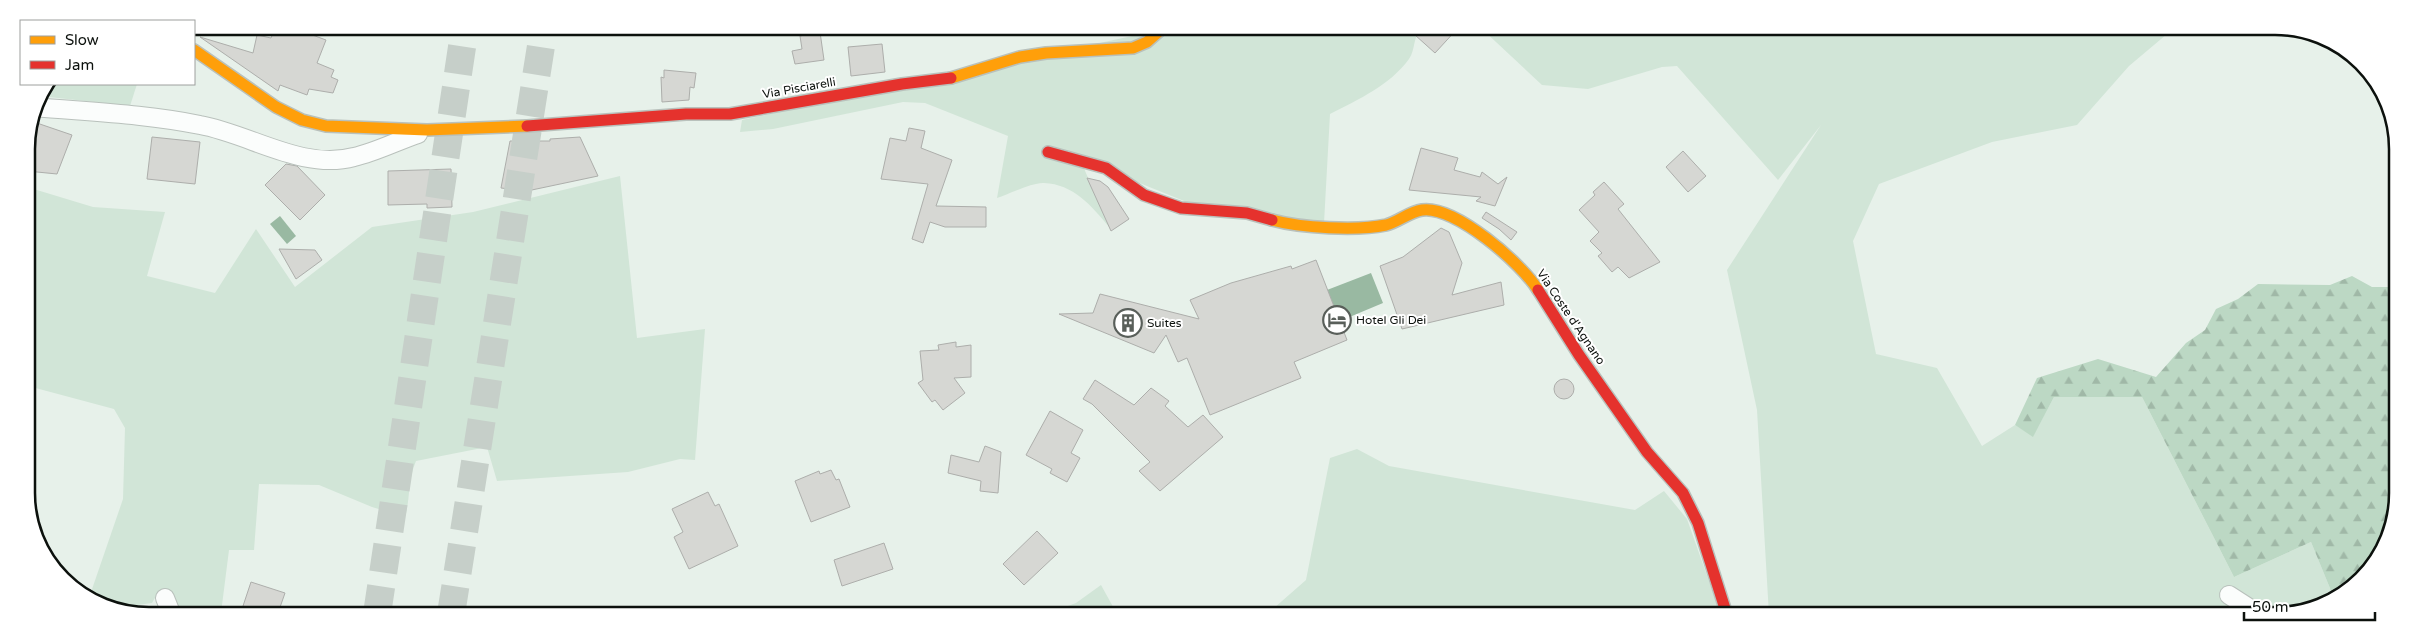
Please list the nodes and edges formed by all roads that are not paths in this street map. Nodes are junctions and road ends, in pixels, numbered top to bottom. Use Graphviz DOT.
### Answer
graph roads {
  1 [pos="1155,35"];
  2 [pos="195,51"];
  3 [pos="43,108"];
  4 [pos="428,130"];
  5 [pos="1048,152"];
  6 [pos="2229,594"];
  7 [pos="1724,607"];
  8 [pos="2247,607"];
  1 -- 4 [label="street, Via Pisciarelli"];
  2 -- 4 [label="street, Via Pisciarelli"];
  3 -- 4 [label="street"];
  5 -- 7 [label="street, Via Coste d'Agnano"];
  6 -- 8 [label="street"];
}
